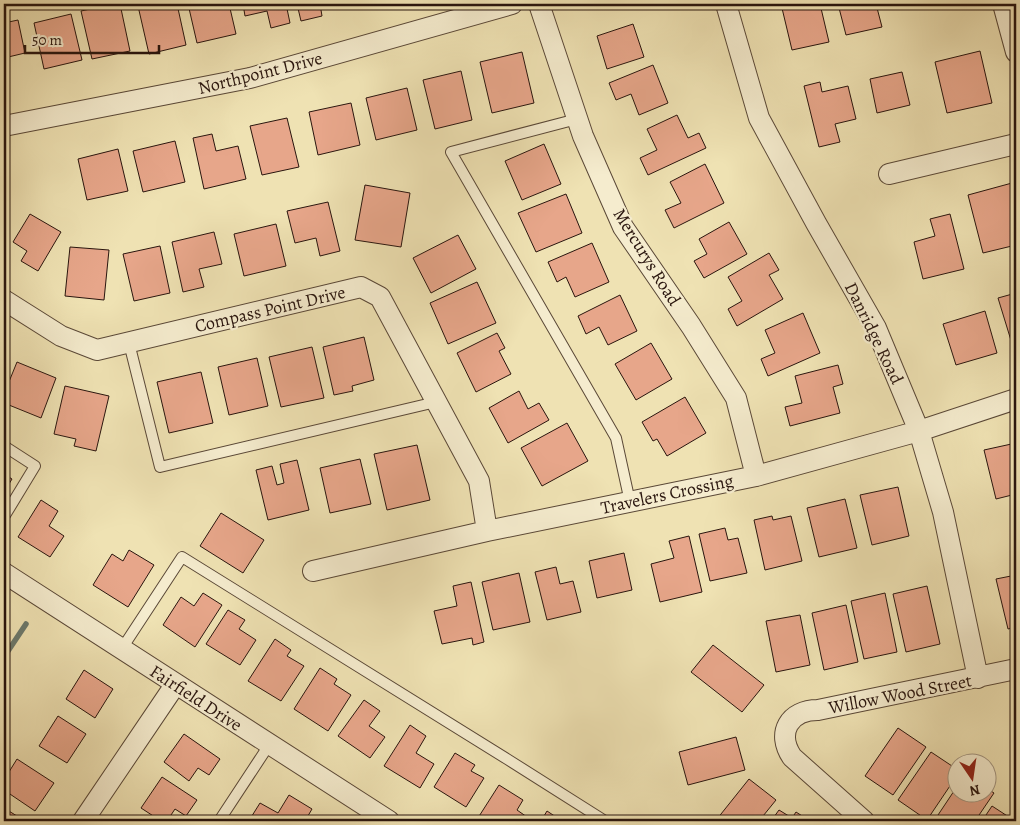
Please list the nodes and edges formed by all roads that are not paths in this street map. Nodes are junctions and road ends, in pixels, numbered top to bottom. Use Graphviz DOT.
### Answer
graph roads {
  1 [pos="512,4"];
  2 [pos="539,4"];
  3 [pos="726,4"];
  4 [pos="1004,4"];
  5 [pos="1016,52"];
  6 [pos="578,119"];
  7 [pos="4,126"];
  8 [pos="1016,144"];
  9 [pos="889,174"];
  10 [pos="4,300"];
  11 [pos="129,343"];
  12 [pos="1016,399"];
  13 [pos="436,402"];
  14 [pos="919,431"];
  15 [pos="4,446"];
  16 [pos="756,476"];
  17 [pos="630,502"];
  18 [pos="4,517"];
  19 [pos="487,531"];
  20 [pos="313,571"];
  21 [pos="4,573"];
  22 [pos="121,650"];
  23 [pos="1016,669"];
  24 [pos="978,678"];
  25 [pos="174,685"];
  26 [pos="270,745"];
  27 [pos="361,814"];
  28 [pos="83,821"];
  29 [pos="219,821"];
  30 [pos="389,821"];
  31 [pos="604,821"];
  32 [pos="864,821"];
  1 -- 7 [label="street, Northpoint Drive"];
  2 -- 6 [label="street, Mercurys Road"];
  3 -- 14 [label="street, Danridge Road"];
  4 -- 5 [label="street"];
  6 -- 16 [label="street, Mercurys Road"];
  6 -- 17 [label="lane"];
  8 -- 9 [label="street"];
  10 -- 11 [label="street, Compass Point Drive"];
  11 -- 13 [label="street, Compass Point Drive"];
  11 -- 13 [label="lane"];
  12 -- 14 [label="street, Travelers Crossing"];
  13 -- 19 [label="street, Compass Point Drive"];
  14 -- 16 [label="street, Travelers Crossing"];
  14 -- 24 [label="street, Danridge Road"];
  15 -- 18 [label="lane"];
  16 -- 17 [label="street, Travelers Crossing"];
  17 -- 19 [label="street, Travelers Crossing"];
  19 -- 20 [label="street, Travelers Crossing"];
  21 -- 22 [label="street, Fairfield Drive"];
  22 -- 25 [label="street, Fairfield Drive"];
  22 -- 31 [label="lane"];
  23 -- 24 [label="street, Willow Wood Street"];
  24 -- 32 [label="street, Willow Wood Street"];
  25 -- 26 [label="street, Fairfield Drive"];
  25 -- 28 [label="street"];
  26 -- 27 [label="street, Fairfield Drive"];
  26 -- 29 [label="lane"];
  27 -- 30 [label="street, Fairfield Drive"];
}
